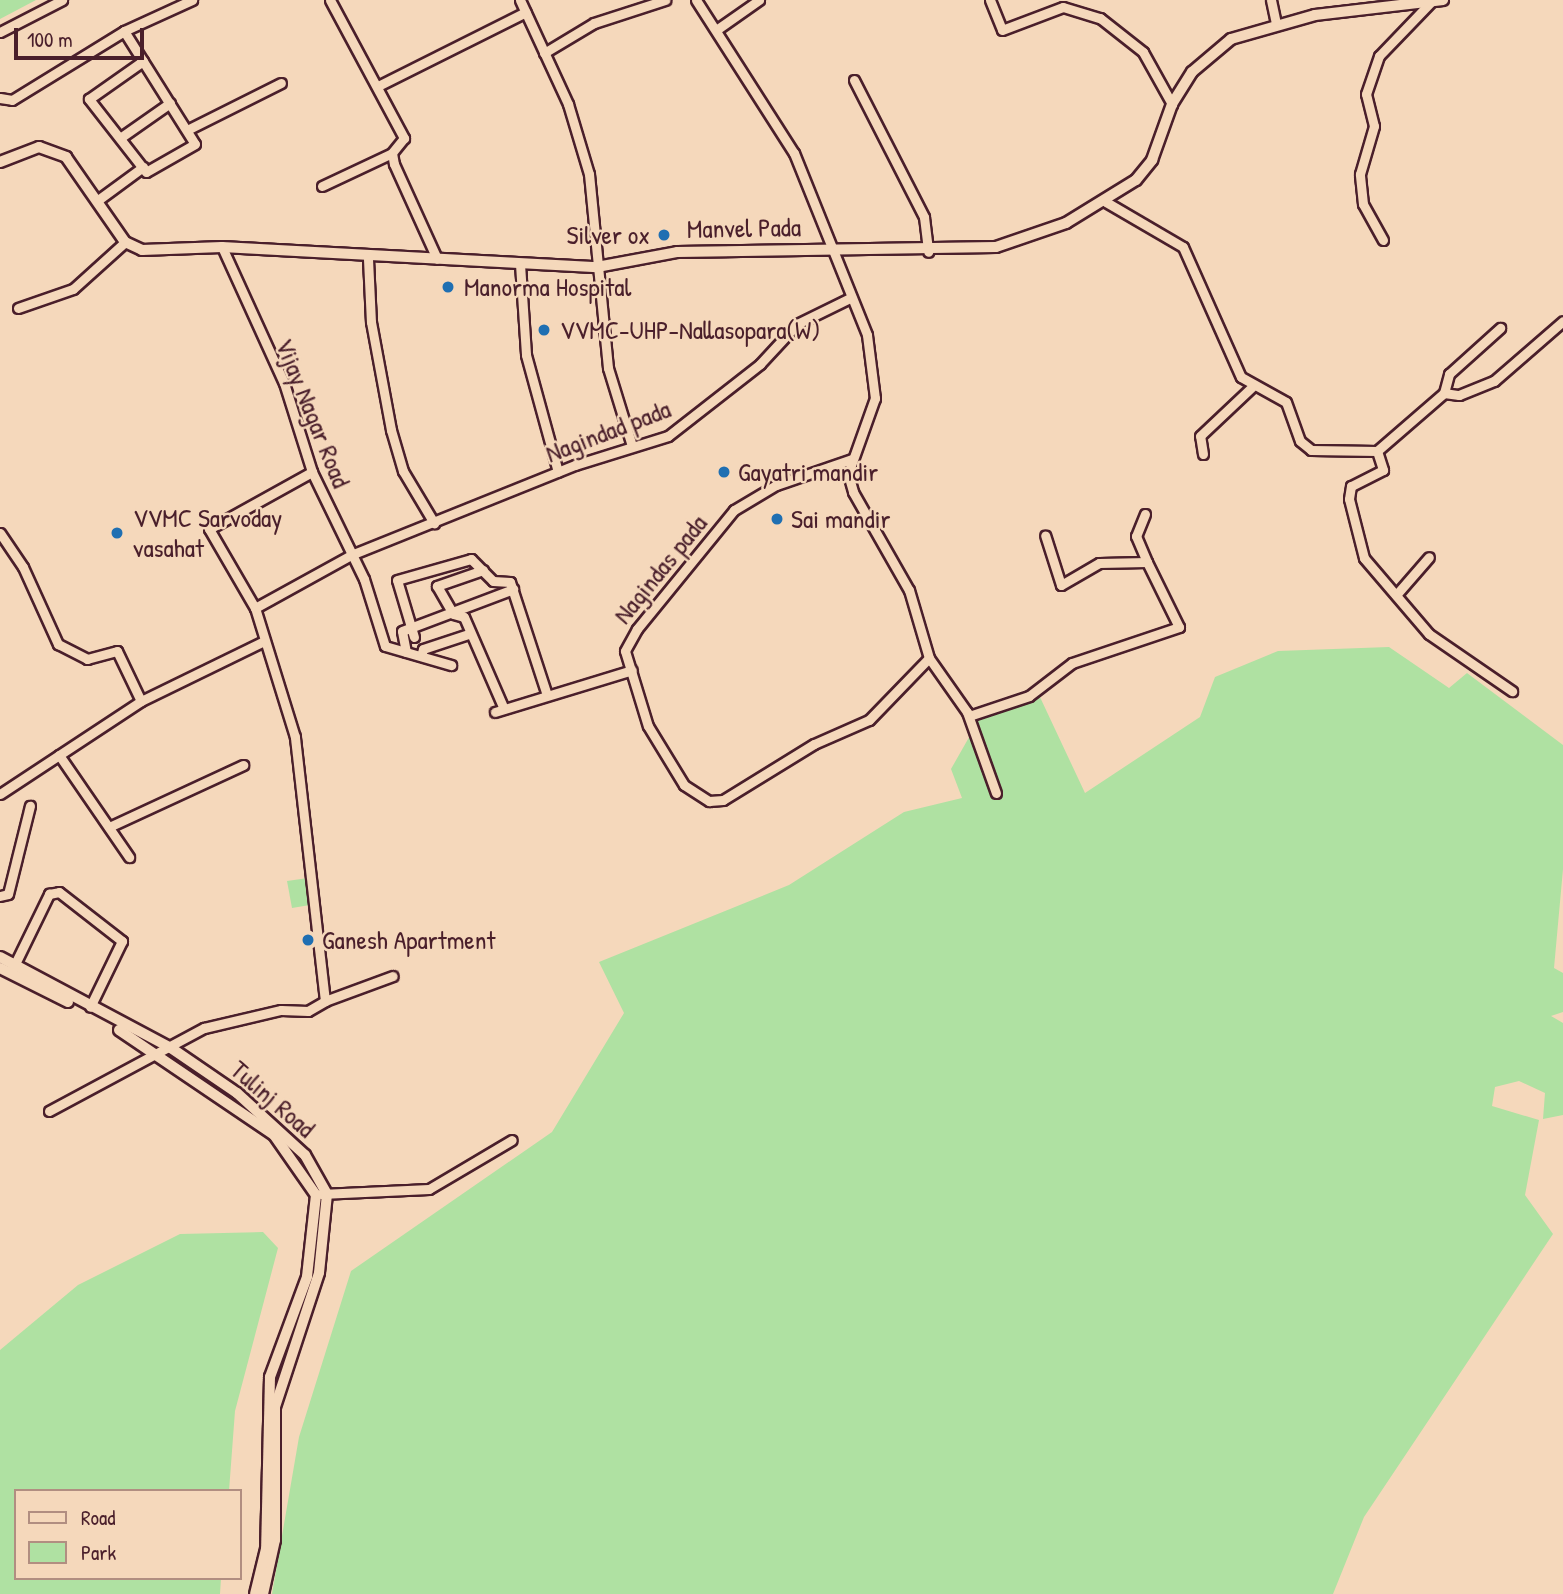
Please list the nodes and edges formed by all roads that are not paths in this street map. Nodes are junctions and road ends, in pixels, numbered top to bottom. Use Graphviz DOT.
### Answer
graph roads {
  1 [pos="62,0"];
  2 [pos="192,0"];
  3 [pos="330,0"];
  4 [pos="520,0"];
  5 [pos="665,0"];
  6 [pos="696,0"];
  7 [pos="758,0"];
  8 [pos="990,0"];
  9 [pos="1271,0"];
  10 [pos="1443,0"];
  11 [pos="1432,1"];
  12 [pos="526,12"];
  13 [pos="1276,23"];
  14 [pos="719,28"];
  15 [pos="124,31"];
  16 [pos="0,32"];
  17 [pos="544,53"];
  18 [pos="143,61"];
  19 [pos="854,80"];
  20 [pos="281,83"];
  21 [pos="377,86"];
  22 [pos="0,98"];
  23 [pos="170,103"];
  24 [pos="1172,104"];
  25 [pos="187,130"];
  26 [pos="120,138"];
  27 [pos="393,153"];
  28 [pos="1,159"];
  29 [pos="143,167"];
  30 [pos="321,186"];
  31 [pos="98,200"];
  32 [pos="1106,202"];
  33 [pos="1383,240"];
  34 [pos="125,242"];
  35 [pos="222,247"];
  36 [pos="828,248"];
  37 [pos="928,252"];
  38 [pos="368,259"];
  39 [pos="437,259"];
  40 [pos="520,264"];
  41 [pos="597,267"];
  42 [pos="850,298"];
  43 [pos="18,308"];
  44 [pos="1563,321"];
  45 [pos="1500,328"];
  46 [pos="1252,387"];
  47 [pos="1444,393"];
  48 [pos="632,446"];
  49 [pos="1377,451"];
  50 [pos="1203,454"];
  51 [pos="852,459"];
  52 [pos="312,472"];
  53 [pos="558,472"];
  54 [pos="1145,514"];
  55 [pos="433,523"];
  56 [pos="0,533"];
  57 [pos="1045,534"];
  58 [pos="351,555"];
  59 [pos="1430,557"];
  60 [pos="1147,562"];
  61 [pos="483,570"];
  62 [pos="513,589"];
  63 [pos="1396,595"];
  64 [pos="255,608"];
  65 [pos="453,614"];
  66 [pos="413,632"];
  67 [pos="468,634"];
  68 [pos="264,641"];
  69 [pos="406,652"];
  70 [pos="421,656"];
  71 [pos="929,658"];
  72 [pos="451,665"];
  73 [pos="632,670"];
  74 [pos="1512,691"];
  75 [pos="547,695"];
  76 [pos="141,701"];
  77 [pos="969,716"];
  78 [pos="59,755"];
  79 [pos="243,765"];
  80 [pos="996,793"];
  81 [pos="0,794"];
  82 [pos="30,806"];
  83 [pos="109,827"];
  84 [pos="129,858"];
  85 [pos="0,896"];
  86 [pos="0,957"];
  87 [pos="9,968"];
  88 [pos="393,976"];
  89 [pos="326,1002"];
  90 [pos="90,1007"];
  91 [pos="166,1051"];
  92 [pos="48,1111"];
  93 [pos="512,1140"];
  94 [pos="321,1194"];
  95 [pos="254,1594"];
  96 [pos="263,1594"];
  1 -- 16 [label="street"];
  2 -- 15 [label="street"];
  3 -- 21 [label="street"];
  4 -- 12 [label="street"];
  5 -- 17 [label="street"];
  6 -- 14 [label="street"];
  7 -- 14 [label="street"];
  8 -- 24 [label="street"];
  9 -- 13 [label="street"];
  10 -- 11 [label="main road, Manvel Pada"];
  11 -- 13 [label="main road, Manvel Pada"];
  11 -- 33 [label="street"];
  12 -- 17 [label="street"];
  12 -- 21 [label="street"];
  13 -- 24 [label="main road, Manvel Pada"];
  14 -- 36 [label="street"];
  15 -- 18 [label="street"];
  15 -- 22 [label="street"];
  17 -- 41 [label="street"];
  18 -- 23 [label="street"];
  18 -- 26 [label="street"];
  19 -- 37 [label="street"];
  20 -- 25 [label="street"];
  21 -- 27 [label="street"];
  23 -- 25 [label="street"];
  23 -- 26 [label="street"];
  24 -- 32 [label="main road, Manvel Pada"];
  25 -- 29 [label="street"];
  26 -- 29 [label="street"];
  27 -- 30 [label="street"];
  27 -- 39 [label="street"];
  28 -- 31 [label="main road"];
  29 -- 31 [label="street"];
  31 -- 34 [label="main road"];
  32 -- 37 [label="main road, Manvel Pada"];
  32 -- 46 [label="street"];
  34 -- 35 [label="main road, Manvel Pada"];
  34 -- 43 [label="street"];
  35 -- 38 [label="main road, Manvel Pada"];
  35 -- 52 [label="street, Vijay Nagar Road"];
  36 -- 37 [label="main road, Manvel Pada"];
  36 -- 41 [label="main road, Manvel Pada"];
  36 -- 42 [label="street"];
  38 -- 39 [label="main road, Manvel Pada"];
  38 -- 55 [label="street"];
  39 -- 40 [label="main road, Manvel Pada"];
  40 -- 41 [label="main road, Manvel Pada"];
  40 -- 53 [label="street"];
  41 -- 48 [label="street"];
  42 -- 48 [label="street, Nagindad pada"];
  42 -- 51 [label="street"];
  44 -- 47 [label="street"];
  45 -- 47 [label="street"];
  46 -- 49 [label="street"];
  46 -- 50 [label="street"];
  47 -- 49 [label="street"];
  48 -- 53 [label="street, Nagindad pada"];
  49 -- 63 [label="street"];
  51 -- 71 [label="street"];
  51 -- 73 [label="street, Nagindas pada"];
  52 -- 58 [label="street, Vijay Nagar Road"];
  52 -- 64 [label="street"];
  53 -- 55 [label="street, Nagindad pada"];
  54 -- 60 [label="street"];
  55 -- 58 [label="street, Nagindad pada"];
  56 -- 76 [label="street"];
  57 -- 60 [label="street"];
  58 -- 64 [label="street, Nagindad pada"];
  58 -- 69 [label="street, Vijay Nagar Road"];
  59 -- 63 [label="street"];
  60 -- 77 [label="street"];
  61 -- 62 [label="street"];
  61 -- 65 [label="street"];
  61 -- 66 [label="street"];
  62 -- 65 [label="street"];
  62 -- 75 [label="street"];
  63 -- 74 [label="street"];
  64 -- 68 [label="street"];
  65 -- 66 [label="street"];
  65 -- 67 [label="street"];
  66 -- 69 [label="street"];
  67 -- 70 [label="street"];
  67 -- 75 [label="street"];
  68 -- 76 [label="street"];
  68 -- 89 [label="street"];
  69 -- 70 [label="street"];
  70 -- 72 [label="street"];
  71 -- 73 [label="street, Nagindas pada"];
  71 -- 77 [label="street"];
  73 -- 75 [label="street"];
  76 -- 78 [label="street"];
  77 -- 80 [label="street"];
  78 -- 81 [label="street"];
  78 -- 83 [label="street"];
  79 -- 83 [label="street"];
  82 -- 85 [label="street"];
  83 -- 84 [label="street"];
  86 -- 87 [label="main road, Tulinj Road"];
  87 -- 90 [label="main road, Tulinj Road"];
  87 -- 90 [label="street"];
  87 -- 91 [label="main road, Tulinj Road"];
  88 -- 89 [label="street"];
  89 -- 91 [label="street"];
  90 -- 91 [label="main road, Tulinj Road"];
  91 -- 92 [label="street"];
  91 -- 94 [label="main road, Tulinj Road"];
  93 -- 94 [label="street"];
  94 -- 95 [label="main road"];
  94 -- 96 [label="main road"];
}
